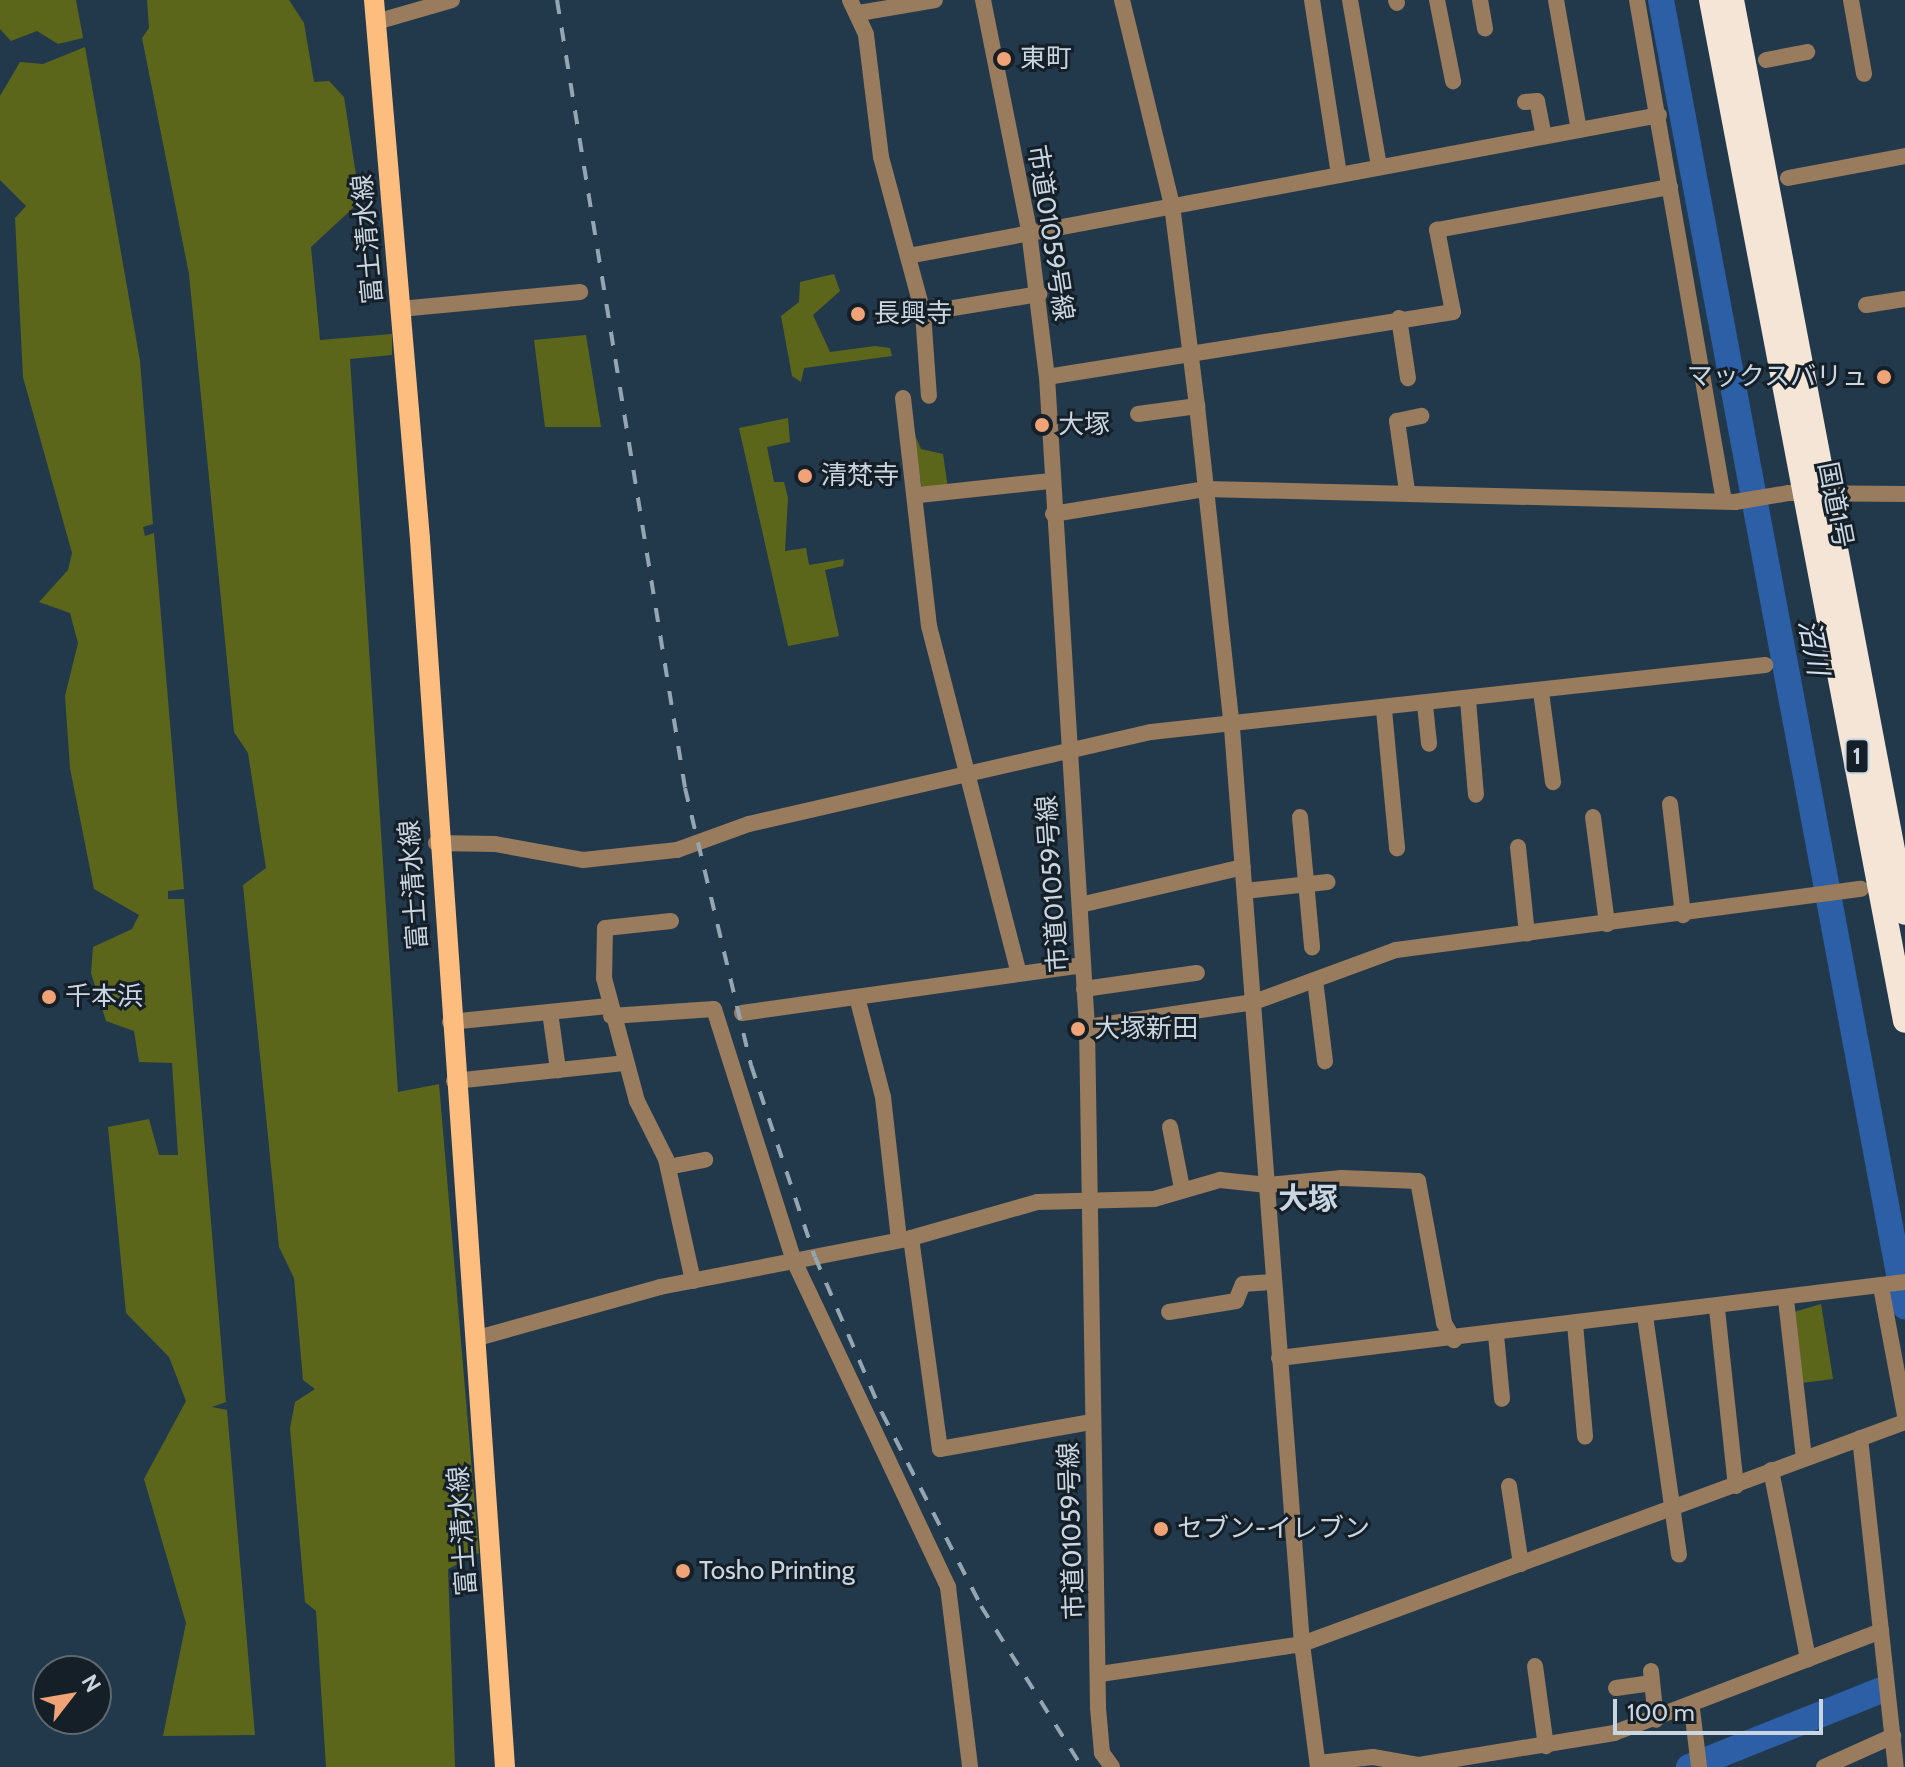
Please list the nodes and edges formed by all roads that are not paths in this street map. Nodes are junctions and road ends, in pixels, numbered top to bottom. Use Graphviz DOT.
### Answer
graph roads {
  1 [pos="374,0"];
  2 [pos="452,0"];
  3 [pos="935,0"];
  4 [pos="983,0"];
  5 [pos="1122,0"];
  6 [pos="1312,0"];
  7 [pos="1350,0"];
  8 [pos="1437,0"];
  9 [pos="1480,0"];
  10 [pos="1556,0"];
  11 [pos="1637,0"];
  12 [pos="1711,0"];
  13 [pos="1732,0"];
  14 [pos="1851,0"];
  15 [pos="854,6"];
  16 [pos="376,22"];
  17 [pos="1485,29"];
  18 [pos="1807,52"];
  19 [pos="1766,60"];
  20 [pos="1864,74"];
  21 [pos="1453,81"];
  22 [pos="1525,102"];
  23 [pos="1659,115"];
  24 [pos="1579,130"];
  25 [pos="1544,136"];
  26 [pos="1905,156"];
  27 [pos="1379,167"];
  28 [pos="1339,174"];
  29 [pos="1788,178"];
  30 [pos="1670,187"];
  31 [pos="1172,205"];
  32 [pos="1029,231"];
  33 [pos="908,256"];
  34 [pos="580,292"];
  35 [pos="1039,294"];
  36 [pos="1905,299"];
  37 [pos="1866,305"];
  38 [pos="400,309"];
  39 [pos="923,313"];
  40 [pos="1399,318"];
  41 [pos="1192,355"];
  42 [pos="1047,377"];
  43 [pos="1408,378"];
  44 [pos="929,396"];
  45 [pos="903,398"];
  46 [pos="1197,406"];
  47 [pos="1138,414"];
  48 [pos="1421,416"];
  49 [pos="1051,481"];
  50 [pos="1206,489"];
  51 [pos="1407,491"];
  52 [pos="1816,493"];
  53 [pos="1905,494"];
  54 [pos="919,495"];
  55 [pos="1730,502"];
  56 [pos="1053,514"];
  57 [pos="1765,665"];
  58 [pos="1541,692"];
  59 [pos="1468,700"];
  60 [pos="1425,705"];
  61 [pos="1384,710"];
  62 [pos="1232,728"];
  63 [pos="1429,744"];
  64 [pos="1068,752"];
  65 [pos="967,773"];
  66 [pos="1553,782"];
  67 [pos="1476,795"];
  68 [pos="1670,804"];
  69 [pos="1300,817"];
  70 [pos="1593,817"];
  71 [pos="436,843"];
  72 [pos="1518,847"];
  73 [pos="1397,848"];
  74 [pos="1243,867"];
  75 [pos="1328,882"];
  76 [pos="1307,884"];
  77 [pos="1245,891"];
  78 [pos="1856,891"];
  79 [pos="1080,905"];
  80 [pos="1905,913"];
  81 [pos="1683,915"];
  82 [pos="671,921"];
  83 [pos="1607,924"];
  84 [pos="1527,934"];
  85 [pos="1312,947"];
  86 [pos="1082,965"];
  87 [pos="1019,973"];
  88 [pos="1197,973"];
  89 [pos="1315,980"];
  90 [pos="1084,989"];
  91 [pos="858,1001"];
  92 [pos="1254,1002"];
  93 [pos="609,1011"];
  94 [pos="550,1012"];
  95 [pos="742,1013"];
  96 [pos="1905,1021"];
  97 [pos="450,1022"];
  98 [pos="1087,1027"];
  99 [pos="1325,1061"];
  100 [pos="624,1063"];
  101 [pos="558,1070"];
  102 [pos="454,1081"];
  103 [pos="1170,1127"];
  104 [pos="705,1160"];
  105 [pos="668,1167"];
  106 [pos="1268,1185"];
  107 [pos="1182,1188"];
  108 [pos="1091,1200"];
  109 [pos="905,1239"];
  110 [pos="794,1261"];
  111 [pos="693,1281"];
  112 [pos="1274,1282"];
  113 [pos="1905,1282"];
  114 [pos="1884,1287"];
  115 [pos="1786,1300"];
  116 [pos="1717,1309"];
  117 [pos="1169,1312"];
  118 [pos="1645,1316"];
  119 [pos="1575,1324"];
  120 [pos="1496,1335"];
  121 [pos="474,1339"];
  122 [pos="1454,1340"];
  123 [pos="1279,1358"];
  124 [pos="1502,1399"];
  125 [pos="1905,1415"];
  126 [pos="1092,1422"];
  127 [pos="1905,1422"];
  128 [pos="1585,1437"];
  129 [pos="1860,1438"];
  130 [pos="1804,1458"];
  131 [pos="1771,1470"];
  132 [pos="1509,1486"];
  133 [pos="1736,1486"];
  134 [pos="1669,1510"];
  135 [pos="1679,1555"];
  136 [pos="1521,1564"];
  137 [pos="1881,1631"];
  138 [pos="1302,1644"];
  139 [pos="1808,1659"];
  140 [pos="1535,1666"];
  141 [pos="1100,1674"];
  142 [pos="1616,1688"];
  143 [pos="1692,1710"];
  144 [pos="1656,1720"];
  145 [pos="1893,1736"];
  146 [pos="1546,1746"];
  147 [pos="1318,1765"];
  148 [pos="505,1767"];
  149 [pos="970,1767"];
  150 [pos="1112,1767"];
  151 [pos="1699,1767"];
  152 [pos="1824,1767"];
  153 [pos="1896,1767"];
  1 -- 16 [label="main road, 富士清水線"];
  2 -- 16 [label="street"];
  3 -- 15 [label="street"];
  4 -- 32 [label="street, 市道01059号線"];
  5 -- 31 [label="street"];
  6 -- 28 [label="street"];
  7 -- 27 [label="street"];
  8 -- 21 [label="street"];
  9 -- 17 [label="street"];
  10 -- 24 [label="street"];
  11 -- 23 [label="street"];
  12 -- 52 [label="highway, 国道1号 / 1"];
  13 -- 52 [label="highway, 国道1号 / 1"];
  14 -- 20 [label="street"];
  15 -- 33 [label="street"];
  16 -- 38 [label="main road, 富士清水線"];
  18 -- 19 [label="street"];
  22 -- 25 [label="street"];
  23 -- 24 [label="street"];
  23 -- 30 [label="street"];
  24 -- 25 [label="street"];
  25 -- 27 [label="street"];
  26 -- 29 [label="street"];
  27 -- 28 [label="street"];
  28 -- 31 [label="street"];
  30 -- 40 [label="street"];
  30 -- 55 [label="street"];
  31 -- 32 [label="street"];
  31 -- 41 [label="street"];
  32 -- 33 [label="street"];
  32 -- 35 [label="street, 市道01059号線"];
  33 -- 39 [label="street"];
  34 -- 38 [label="street"];
  35 -- 39 [label="street"];
  35 -- 42 [label="street, 市道01059号線"];
  36 -- 37 [label="street"];
  38 -- 71 [label="main road, 富士清水線"];
  39 -- 44 [label="street"];
  40 -- 41 [label="street"];
  40 -- 43 [label="street"];
  41 -- 42 [label="street"];
  41 -- 46 [label="street"];
  42 -- 49 [label="street, 市道01059号線"];
  45 -- 54 [label="street"];
  46 -- 47 [label="street"];
  46 -- 50 [label="street"];
  48 -- 51 [label="street"];
  49 -- 54 [label="street"];
  49 -- 56 [label="street, 市道01059号線"];
  50 -- 51 [label="street"];
  50 -- 56 [label="street"];
  50 -- 62 [label="street"];
  51 -- 55 [label="street"];
  52 -- 53 [label="street"];
  52 -- 55 [label="street"];
  52 -- 80 [label="highway, 国道1号 / 1"];
  52 -- 96 [label="highway, 国道1号 / 1"];
  54 -- 65 [label="street"];
  56 -- 64 [label="street, 市道01059号線"];
  57 -- 58 [label="street"];
  58 -- 59 [label="street"];
  58 -- 66 [label="street"];
  59 -- 60 [label="street"];
  59 -- 67 [label="street"];
  60 -- 61 [label="street"];
  60 -- 63 [label="street"];
  61 -- 62 [label="street"];
  61 -- 73 [label="street"];
  62 -- 64 [label="street"];
  62 -- 74 [label="street"];
  64 -- 65 [label="street"];
  64 -- 79 [label="street, 市道01059号線"];
  65 -- 71 [label="street"];
  65 -- 87 [label="street"];
  68 -- 81 [label="street"];
  69 -- 76 [label="street"];
  70 -- 83 [label="street"];
  71 -- 97 [label="main road, 富士清水線"];
  72 -- 84 [label="street"];
  74 -- 77 [label="street"];
  74 -- 79 [label="street"];
  75 -- 76 [label="street"];
  76 -- 77 [label="street"];
  76 -- 85 [label="street"];
  77 -- 92 [label="street"];
  78 -- 81 [label="street"];
  79 -- 86 [label="street, 市道01059号線"];
  81 -- 83 [label="street"];
  82 -- 93 [label="street"];
  83 -- 84 [label="street"];
  84 -- 89 [label="street"];
  86 -- 87 [label="street"];
  86 -- 90 [label="street, 市道01059号線"];
  87 -- 91 [label="street"];
  88 -- 90 [label="street"];
  89 -- 92 [label="street"];
  89 -- 99 [label="street"];
  90 -- 98 [label="street, 市道01059号線"];
  91 -- 95 [label="street"];
  91 -- 109 [label="street"];
  92 -- 98 [label="street"];
  92 -- 106 [label="street"];
  93 -- 94 [label="street"];
  93 -- 100 [label="street"];
  93 -- 110 [label="street"];
  94 -- 97 [label="street"];
  94 -- 101 [label="street"];
  97 -- 102 [label="main road, 富士清水線"];
  98 -- 108 [label="street, 市道01059号線"];
  100 -- 101 [label="street"];
  100 -- 105 [label="street"];
  101 -- 102 [label="street"];
  102 -- 121 [label="main road, 富士清水線"];
  103 -- 107 [label="street"];
  104 -- 105 [label="street"];
  105 -- 111 [label="street"];
  106 -- 107 [label="street"];
  106 -- 112 [label="street"];
  106 -- 122 [label="street"];
  107 -- 108 [label="street"];
  108 -- 109 [label="street"];
  108 -- 126 [label="street, 市道01059号線"];
  109 -- 110 [label="street"];
  109 -- 126 [label="street"];
  110 -- 111 [label="street"];
  110 -- 149 [label="street"];
  111 -- 121 [label="street"];
  112 -- 117 [label="street"];
  112 -- 123 [label="street"];
  113 -- 114 [label="street"];
  114 -- 115 [label="street"];
  114 -- 125 [label="street"];
  115 -- 116 [label="street"];
  115 -- 130 [label="street"];
  116 -- 118 [label="street"];
  116 -- 133 [label="street"];
  118 -- 119 [label="street"];
  118 -- 134 [label="street"];
  119 -- 120 [label="street"];
  119 -- 128 [label="street"];
  120 -- 122 [label="street"];
  120 -- 124 [label="street"];
  121 -- 148 [label="main road, 富士清水線"];
  122 -- 123 [label="street"];
  123 -- 138 [label="street"];
  126 -- 141 [label="street, 市道01059号線"];
  127 -- 129 [label="street"];
  129 -- 130 [label="street"];
  129 -- 137 [label="street"];
  130 -- 131 [label="street"];
  131 -- 133 [label="street"];
  131 -- 139 [label="street"];
  132 -- 136 [label="street"];
  133 -- 134 [label="street"];
  134 -- 135 [label="street"];
  134 -- 136 [label="street"];
  136 -- 138 [label="street"];
  137 -- 139 [label="street"];
  137 -- 145 [label="street"];
  138 -- 141 [label="street"];
  138 -- 147 [label="street"];
  139 -- 143 [label="street"];
  140 -- 146 [label="street"];
  141 -- 150 [label="street, 市道01059号線"];
  142 -- 144 [label="street"];
  143 -- 144 [label="street"];
  143 -- 151 [label="street"];
  144 -- 146 [label="street"];
  145 -- 152 [label="street"];
  145 -- 153 [label="street"];
  146 -- 147 [label="street"];
}
